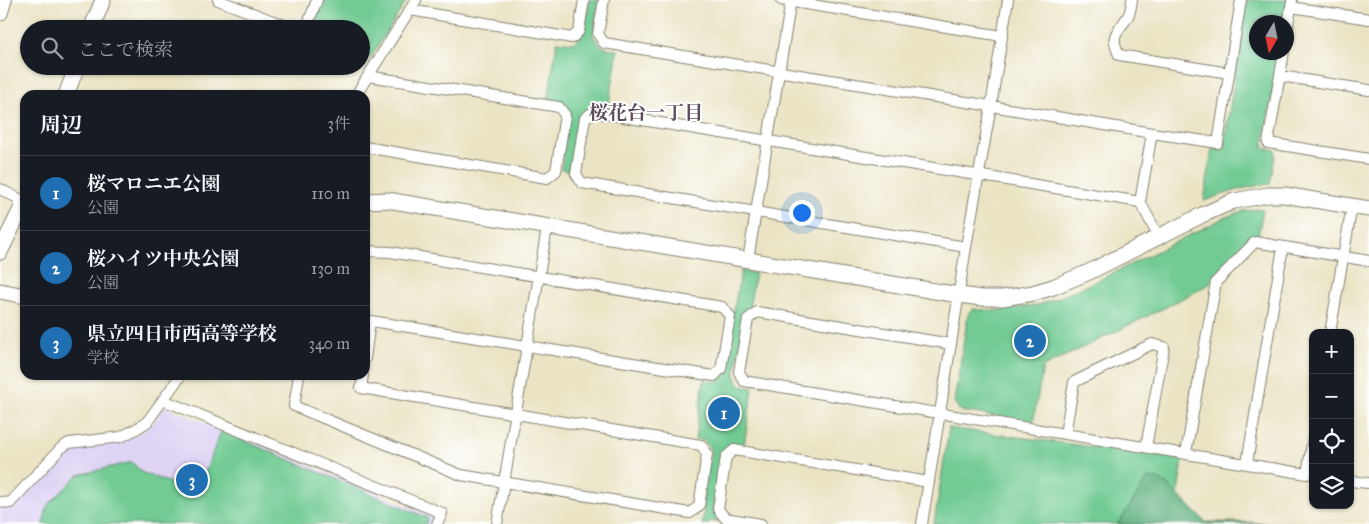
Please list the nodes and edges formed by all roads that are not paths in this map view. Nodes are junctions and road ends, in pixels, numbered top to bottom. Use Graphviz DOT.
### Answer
graph roads {
  1 [pos="4,0"];
  2 [pos="103,0"];
  3 [pos="218,0"];
  4 [pos="317,0"];
  5 [pos="416,0"];
  6 [pos="584,0"];
  7 [pos="604,0"];
  8 [pos="1008,0"];
  9 [pos="1132,0"];
  10 [pos="1241,0"];
  11 [pos="788,1"];
  12 [pos="237,3"];
  13 [pos="1292,3"];
  14 [pos="410,10"];
  15 [pos="0,13"];
  16 [pos="1369,19"];
  17 [pos="95,20"];
  18 [pos="274,20"];
  19 [pos="309,20"];
  20 [pos="1002,36"];
  21 [pos="1283,60"];
  22 [pos="779,71"];
  23 [pos="370,73"];
  24 [pos="1229,73"];
  25 [pos="74,75"];
  26 [pos="368,76"];
  27 [pos="1280,76"];
  28 [pos="68,90"];
  29 [pos="359,90"];
  30 [pos="1369,90"];
  31 [pos="991,106"];
  32 [pos="1152,133"];
  33 [pos="768,142"];
  34 [pos="370,149"];
  35 [pos="1369,159"];
  36 [pos="979,176"];
  37 [pos="0,189"];
  38 [pos="20,199"];
  39 [pos="370,201"];
  40 [pos="1140,202"];
  41 [pos="1352,206"];
  42 [pos="1369,209"];
  43 [pos="756,211"];
  44 [pos="20,212"];
  45 [pos="547,228"];
  46 [pos="1159,237"];
  47 [pos="966,247"];
  48 [pos="1283,247"];
  49 [pos="370,251"];
  50 [pos="0,252"];
  51 [pos="1343,257"];
  52 [pos="748,260"];
  53 [pos="1369,262"];
  54 [pos="538,276"];
  55 [pos="0,291"];
  56 [pos="20,295"];
  57 [pos="959,295"];
  58 [pos="370,321"];
  59 [pos="1331,329"];
  60 [pos="952,344"];
  61 [pos="527,346"];
  62 [pos="177,380"];
  63 [pos="298,380"];
  64 [pos="362,380"];
  65 [pos="163,400"];
  66 [pos="515,414"];
  67 [pos="939,414"];
  68 [pos="1065,434"];
  69 [pos="1146,446"];
  70 [pos="1186,453"];
  71 [pos="1247,463"];
  72 [pos="1309,474"];
  73 [pos="1354,481"];
  74 [pos="1369,481"];
  75 [pos="505,482"];
  76 [pos="929,482"];
  77 [pos="0,502"];
  78 [pos="437,524"];
  79 [pos="497,524"];
  80 [pos="761,524"];
  81 [pos="922,524"];
  1 -- 15 [label="street"];
  2 -- 17 [label="street"];
  3 -- 12 [label="street"];
  4 -- 19 [label="street"];
  5 -- 14 [label="street"];
  6 -- 14 [label="street"];
  7 -- 22 [label="street"];
  8 -- 20 [label="street"];
  9 -- 24 [label="street"];
  10 -- 24 [label="street"];
  11 -- 20 [label="street"];
  11 -- 22 [label="street"];
  12 -- 18 [label="street"];
  13 -- 16 [label="street"];
  14 -- 23 [label="street"];
  20 -- 31 [label="street"];
  21 -- 27 [label="street"];
  22 -- 31 [label="street"];
  22 -- 33 [label="street"];
  24 -- 32 [label="street"];
  25 -- 28 [label="street"];
  26 -- 29 [label="street"];
  26 -- 34 [label="street"];
  27 -- 30 [label="street"];
  27 -- 35 [label="street"];
  31 -- 32 [label="street"];
  31 -- 36 [label="street"];
  32 -- 40 [label="street"];
  33 -- 36 [label="street"];
  33 -- 43 [label="street"];
  33 -- 43 [label="street"];
  36 -- 40 [label="street"];
  36 -- 47 [label="street"];
  37 -- 38 [label="street"];
  39 -- 45 [label="street"];
  40 -- 46 [label="street"];
  41 -- 42 [label="street"];
  41 -- 46 [label="street"];
  41 -- 51 [label="street"];
  43 -- 47 [label="street"];
  43 -- 52 [label="street"];
  44 -- 50 [label="street"];
  45 -- 52 [label="street"];
  45 -- 54 [label="street"];
  46 -- 57 [label="street"];
  47 -- 57 [label="street"];
  48 -- 51 [label="street"];
  48 -- 70 [label="street"];
  48 -- 71 [label="street"];
  49 -- 54 [label="street"];
  51 -- 53 [label="street"];
  51 -- 59 [label="street"];
  52 -- 57 [label="street"];
  54 -- 61 [label="street"];
  54 -- 61 [label="street"];
  55 -- 56 [label="street"];
  57 -- 60 [label="street"];
  58 -- 61 [label="street"];
  60 -- 67 [label="street"];
  60 -- 67 [label="street"];
  61 -- 66 [label="street"];
  62 -- 65 [label="street"];
  63 -- 75 [label="street"];
  64 -- 66 [label="street"];
  65 -- 77 [label="street"];
  65 -- 78 [label="street"];
  66 -- 75 [label="street"];
  66 -- 75 [label="street"];
  67 -- 68 [label="street"];
  67 -- 76 [label="street"];
  68 -- 69 [label="street"];
  68 -- 69 [label="street"];
  69 -- 70 [label="street"];
  70 -- 71 [label="street"];
  71 -- 72 [label="street"];
  73 -- 74 [label="street"];
  75 -- 79 [label="street"];
  76 -- 80 [label="street"];
  76 -- 81 [label="street"];
}
